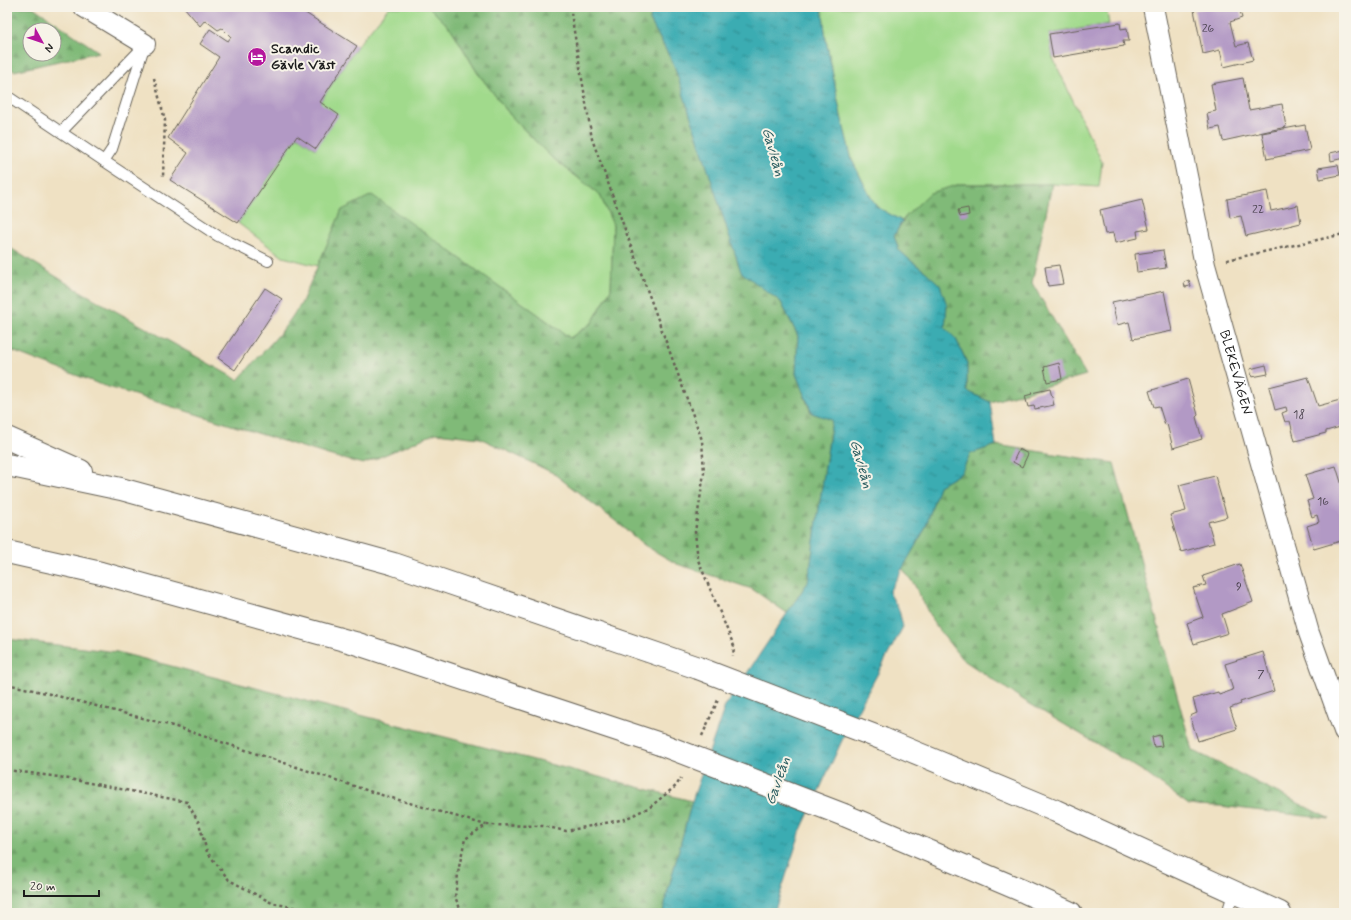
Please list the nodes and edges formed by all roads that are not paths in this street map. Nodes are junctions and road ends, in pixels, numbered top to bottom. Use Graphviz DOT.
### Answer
graph roads {
  1 [pos="84,7"];
  2 [pos="1153,7"];
  3 [pos="145,44"];
  4 [pos="7,96"];
  5 [pos="61,132"];
  6 [pos="104,161"];
  7 [pos="268,261"];
  8 [pos="7,438"];
  9 [pos="7,465"];
  10 [pos="121,489"];
  11 [pos="7,552"];
  12 [pos="1344,731"];
  13 [pos="1234,891"];
  14 [pos="1071,913"];
  15 [pos="1226,913"];
  16 [pos="1280,913"];
  1 -- 3 [label="street"];
  2 -- 12 [label="street, BLEKEVÄGEN"];
  3 -- 5 [label="lane"];
  3 -- 6 [label="lane"];
  4 -- 5 [label="lane"];
  5 -- 6 [label="lane"];
  6 -- 7 [label="lane"];
  8 -- 10 [label="highway"];
  9 -- 10 [label="highway"];
  10 -- 13 [label="highway, bridge"];
  11 -- 14 [label="highway, bridge"];
  13 -- 15 [label="lane"];
  13 -- 16 [label="highway"];
}
